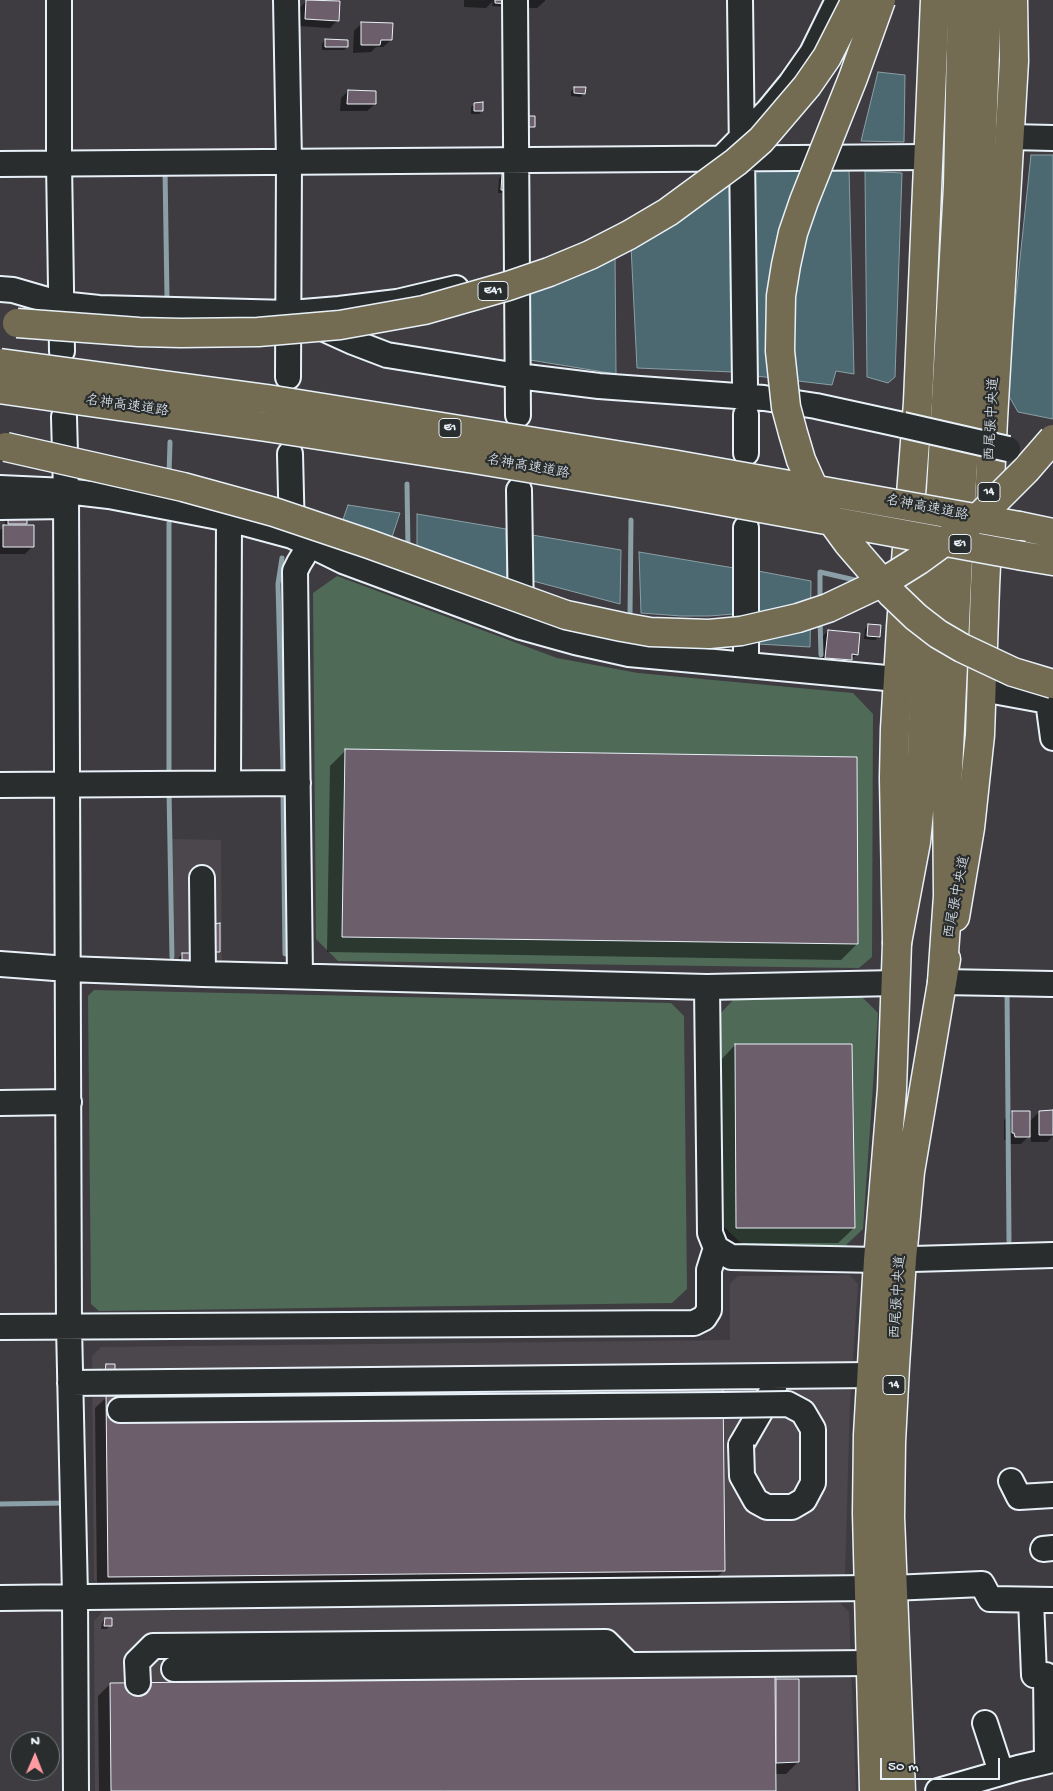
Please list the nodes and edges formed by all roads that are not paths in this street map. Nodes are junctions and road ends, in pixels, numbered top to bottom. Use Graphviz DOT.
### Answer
graph roads {
  1 [pos="58,0"];
  2 [pos="286,0"];
  3 [pos="515,0"];
  4 [pos="740,0"];
  5 [pos="838,0"];
  6 [pos="856,0"];
  7 [pos="881,0"];
  8 [pos="935,0"];
  9 [pos="962,0"];
  10 [pos="987,0"];
  11 [pos="1014,0"];
  12 [pos="1010,137"];
  13 [pos="1053,138"];
  14 [pos="737,154"];
  15 [pos="928,157"];
  16 [pos="517,160"];
  17 [pos="289,161"];
  18 [pos="58,163"];
  19 [pos="0,164"];
  20 [pos="517,279"];
  21 [pos="0,289"];
  22 [pos="61,304"];
  23 [pos="290,313"];
  24 [pos="8,322"];
  25 [pos="62,351"];
  26 [pos="0,363"];
  27 [pos="518,376"];
  28 [pos="288,377"];
  29 [pos="745,384"];
  30 [pos="0,389"];
  31 [pos="518,415"];
  32 [pos="746,415"];
  33 [pos="64,417"];
  34 [pos="1053,439"];
  35 [pos="3,446"];
  36 [pos="746,453"];
  37 [pos="290,454"];
  38 [pos="1053,459"];
  39 [pos="0,488"];
  40 [pos="519,490"];
  41 [pos="66,498"];
  42 [pos="0,508"];
  43 [pos="229,519"];
  44 [pos="746,528"];
  45 [pos="1053,533"];
  46 [pos="301,540"];
  47 [pos="1053,561"];
  48 [pos="521,627"];
  49 [pos="746,665"];
  50 [pos="898,679"];
  51 [pos="982,689"];
  52 [pos="1051,696"];
  53 [pos="1053,738"];
  54 [pos="228,783"];
  55 [pos="298,783"];
  56 [pos="67,784"];
  57 [pos="0,785"];
  58 [pos="202,878"];
  59 [pos="897,943"];
  60 [pos="0,964"];
  61 [pos="68,969"];
  62 [pos="203,974"];
  63 [pos="300,976"];
  64 [pos="942,982"];
  65 [pos="896,983"];
  66 [pos="1053,984"];
  67 [pos="707,987"];
  68 [pos="69,1102"];
  69 [pos="0,1103"];
  70 [pos="716,1248"];
  71 [pos="1053,1255"];
  72 [pos="890,1259"];
  73 [pos="70,1326"];
  74 [pos="0,1327"];
  75 [pos="871,1375"];
  76 [pos="781,1376"];
  77 [pos="70,1383"];
  78 [pos="120,1410"];
  79 [pos="1011,1481"];
  80 [pos="1053,1495"];
  81 [pos="880,1588"];
  82 [pos="75,1596"];
  83 [pos="0,1598"];
  84 [pos="1042,1600"];
  85 [pos="870,1663"];
  86 [pos="629,1665"];
  87 [pos="174,1669"];
  88 [pos="138,1682"];
  89 [pos="985,1723"];
  90 [pos="1051,1764"];
  91 [pos="1001,1772"];
  92 [pos="76,1791"];
  93 [pos="874,1791"];
  94 [pos="901,1791"];
  95 [pos="938,1791"];
  96 [pos="981,1791"];
  1 -- 18 [label="street"];
  2 -- 17 [label="street"];
  3 -- 16 [label="street"];
  4 -- 14 [label="street"];
  5 -- 14 [label="street"];
  6 -- 24 [label="main road, E41, bridge"];
  7 -- 52 [label="main road, bridge"];
  8 -- 15 [label="main road, 西尾張中央道 / 14"];
  9 -- 59 [label="main road"];
  10 -- 64 [label="main road"];
  11 -- 12 [label="main road, 西尾張中央道 / 14"];
  12 -- 13 [label="street"];
  12 -- 51 [label="main road, 西尾張中央道 / 14"];
  14 -- 15 [label="street"];
  14 -- 16 [label="street"];
  14 -- 20 [label="street"];
  14 -- 29 [label="street"];
  15 -- 50 [label="main road, 西尾張中央道 / 14"];
  16 -- 17 [label="street"];
  16 -- 20 [label="street"];
  17 -- 18 [label="street"];
  17 -- 23 [label="street"];
  18 -- 19 [label="street"];
  18 -- 22 [label="street"];
  20 -- 23 [label="street"];
  20 -- 27 [label="street"];
  21 -- 22 [label="street"];
  22 -- 23 [label="street"];
  22 -- 25 [label="street"];
  23 -- 27 [label="street"];
  23 -- 28 [label="street"];
  26 -- 45 [label="main road, 名神高速道路 / E1, bridge"];
  27 -- 31 [label="street"];
  27 -- 38 [label="street, bridge"];
  30 -- 47 [label="main road, 名神高速道路 / E1, bridge"];
  32 -- 36 [label="street"];
  33 -- 41 [label="street"];
  34 -- 35 [label="main road, bridge"];
  37 -- 46 [label="street"];
  39 -- 41 [label="street"];
  40 -- 48 [label="street"];
  41 -- 42 [label="street"];
  41 -- 43 [label="street"];
  41 -- 56 [label="street"];
  43 -- 46 [label="street"];
  43 -- 54 [label="street"];
  44 -- 49 [label="street"];
  46 -- 48 [label="street"];
  46 -- 55 [label="street"];
  48 -- 49 [label="street"];
  49 -- 50 [label="street"];
  50 -- 59 [label="main road, 西尾張中央道 / 14"];
  51 -- 52 [label="street"];
  51 -- 64 [label="main road, 西尾張中央道 / 14"];
  52 -- 53 [label="street"];
  54 -- 55 [label="street"];
  54 -- 56 [label="street"];
  55 -- 63 [label="street"];
  56 -- 57 [label="street"];
  56 -- 61 [label="street"];
  58 -- 62 [label="street"];
  59 -- 65 [label="main road, 西尾張中央道 / 14"];
  60 -- 61 [label="street"];
  61 -- 62 [label="street"];
  61 -- 68 [label="street"];
  62 -- 63 [label="street"];
  63 -- 67 [label="street"];
  64 -- 66 [label="street"];
  64 -- 72 [label="main road, 西尾張中央道 / 14"];
  65 -- 67 [label="street"];
  65 -- 72 [label="main road, 西尾張中央道 / 14"];
  67 -- 70 [label="street"];
  68 -- 69 [label="street"];
  68 -- 73 [label="street"];
  70 -- 72 [label="street"];
  70 -- 73 [label="street"];
  71 -- 72 [label="street"];
  72 -- 75 [label="main road, 西尾張中央道 / 14"];
  72 -- 81 [label="main road, 西尾張中央道 / 14"];
  73 -- 74 [label="street"];
  73 -- 77 [label="street"];
  75 -- 76 [label="street"];
  75 -- 81 [label="main road, 西尾張中央道 / 14"];
  76 -- 77 [label="street"];
  76 -- 78 [label="street, bridge"];
  77 -- 82 [label="street"];
  79 -- 80 [label="street"];
  81 -- 82 [label="street"];
  81 -- 84 [label="street"];
  81 -- 85 [label="main road, 西尾張中央道 / 14"];
  81 -- 94 [label="main road, 西尾張中央道 / 14"];
  82 -- 83 [label="street"];
  82 -- 92 [label="street"];
  84 -- 90 [label="street"];
  85 -- 86 [label="street"];
  85 -- 93 [label="main road, 西尾張中央道 / 14"];
  86 -- 87 [label="street"];
  86 -- 88 [label="street"];
  89 -- 91 [label="street"];
  90 -- 91 [label="street"];
  90 -- 96 [label="street"];
  91 -- 95 [label="street"];
}
